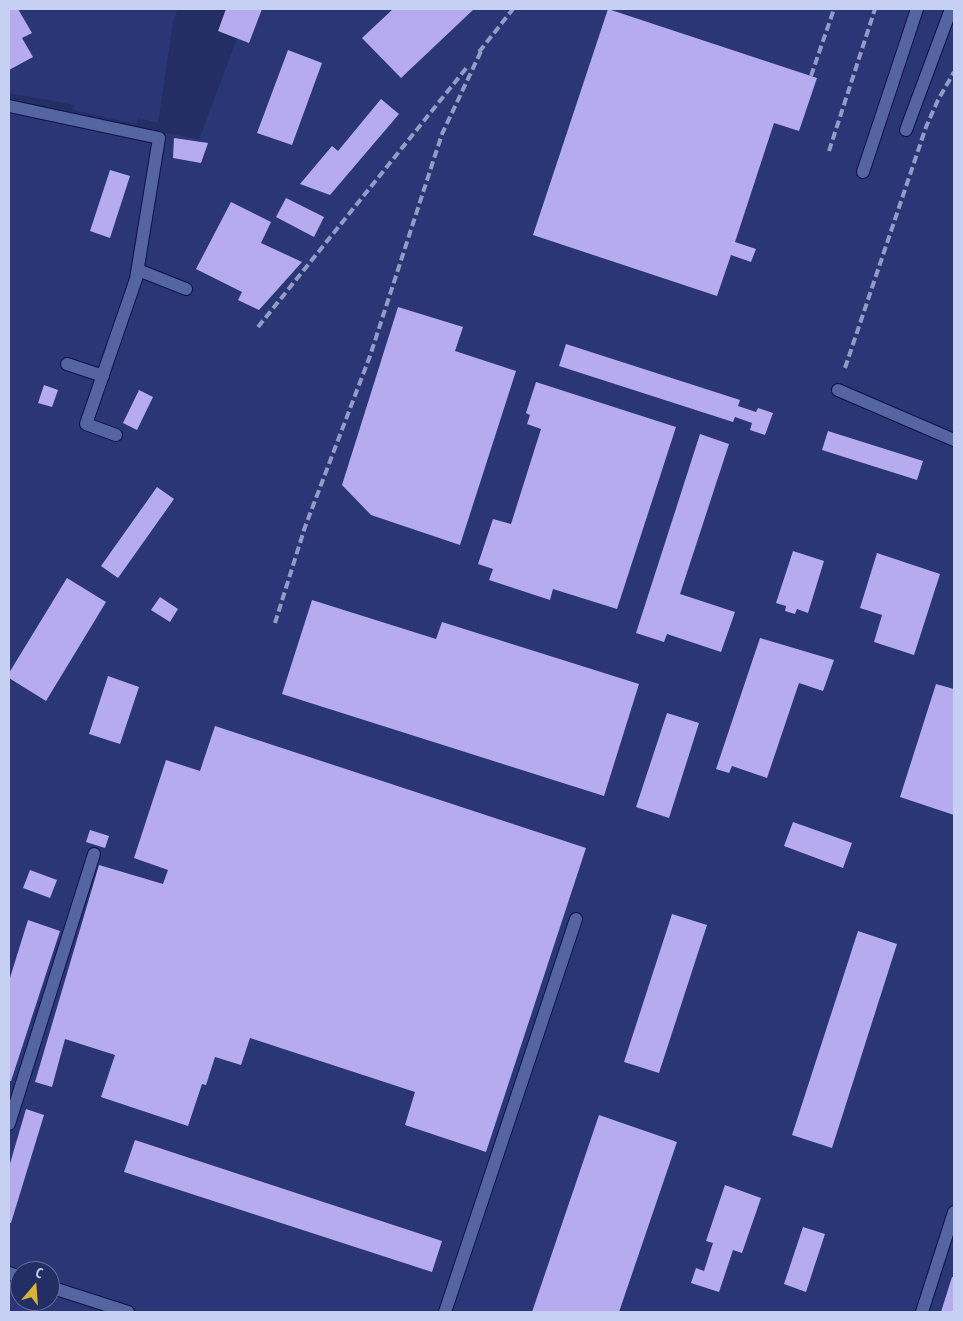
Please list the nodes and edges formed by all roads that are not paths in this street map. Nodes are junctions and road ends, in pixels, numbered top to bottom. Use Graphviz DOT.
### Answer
graph roads {
  1 [pos="917,9"];
  2 [pos="951,9"];
  3 [pos="9,106"];
  4 [pos="906,130"];
  5 [pos="863,172"];
  6 [pos="138,270"];
  7 [pos="186,289"];
  8 [pos="67,364"];
  9 [pos="103,376"];
  10 [pos="838,390"];
  11 [pos="116,435"];
  12 [pos="954,440"];
  13 [pos="94,854"];
  14 [pos="576,919"];
  15 [pos="9,1124"];
  16 [pos="954,1212"];
  17 [pos="60,1290"];
  18 [pos="128,1312"];
  19 [pos="445,1312"];
  20 [pos="922,1312"];
  1 -- 5 [label="lane"];
  2 -- 4 [label="lane"];
  3 -- 6 [label="lane"];
  6 -- 7 [label="lane"];
  6 -- 9 [label="lane"];
  8 -- 9 [label="lane"];
  9 -- 11 [label="lane"];
  10 -- 12 [label="lane"];
  13 -- 15 [label="lane"];
  14 -- 19 [label="lane"];
  16 -- 20 [label="lane"];
  17 -- 18 [label="lane"];
}
